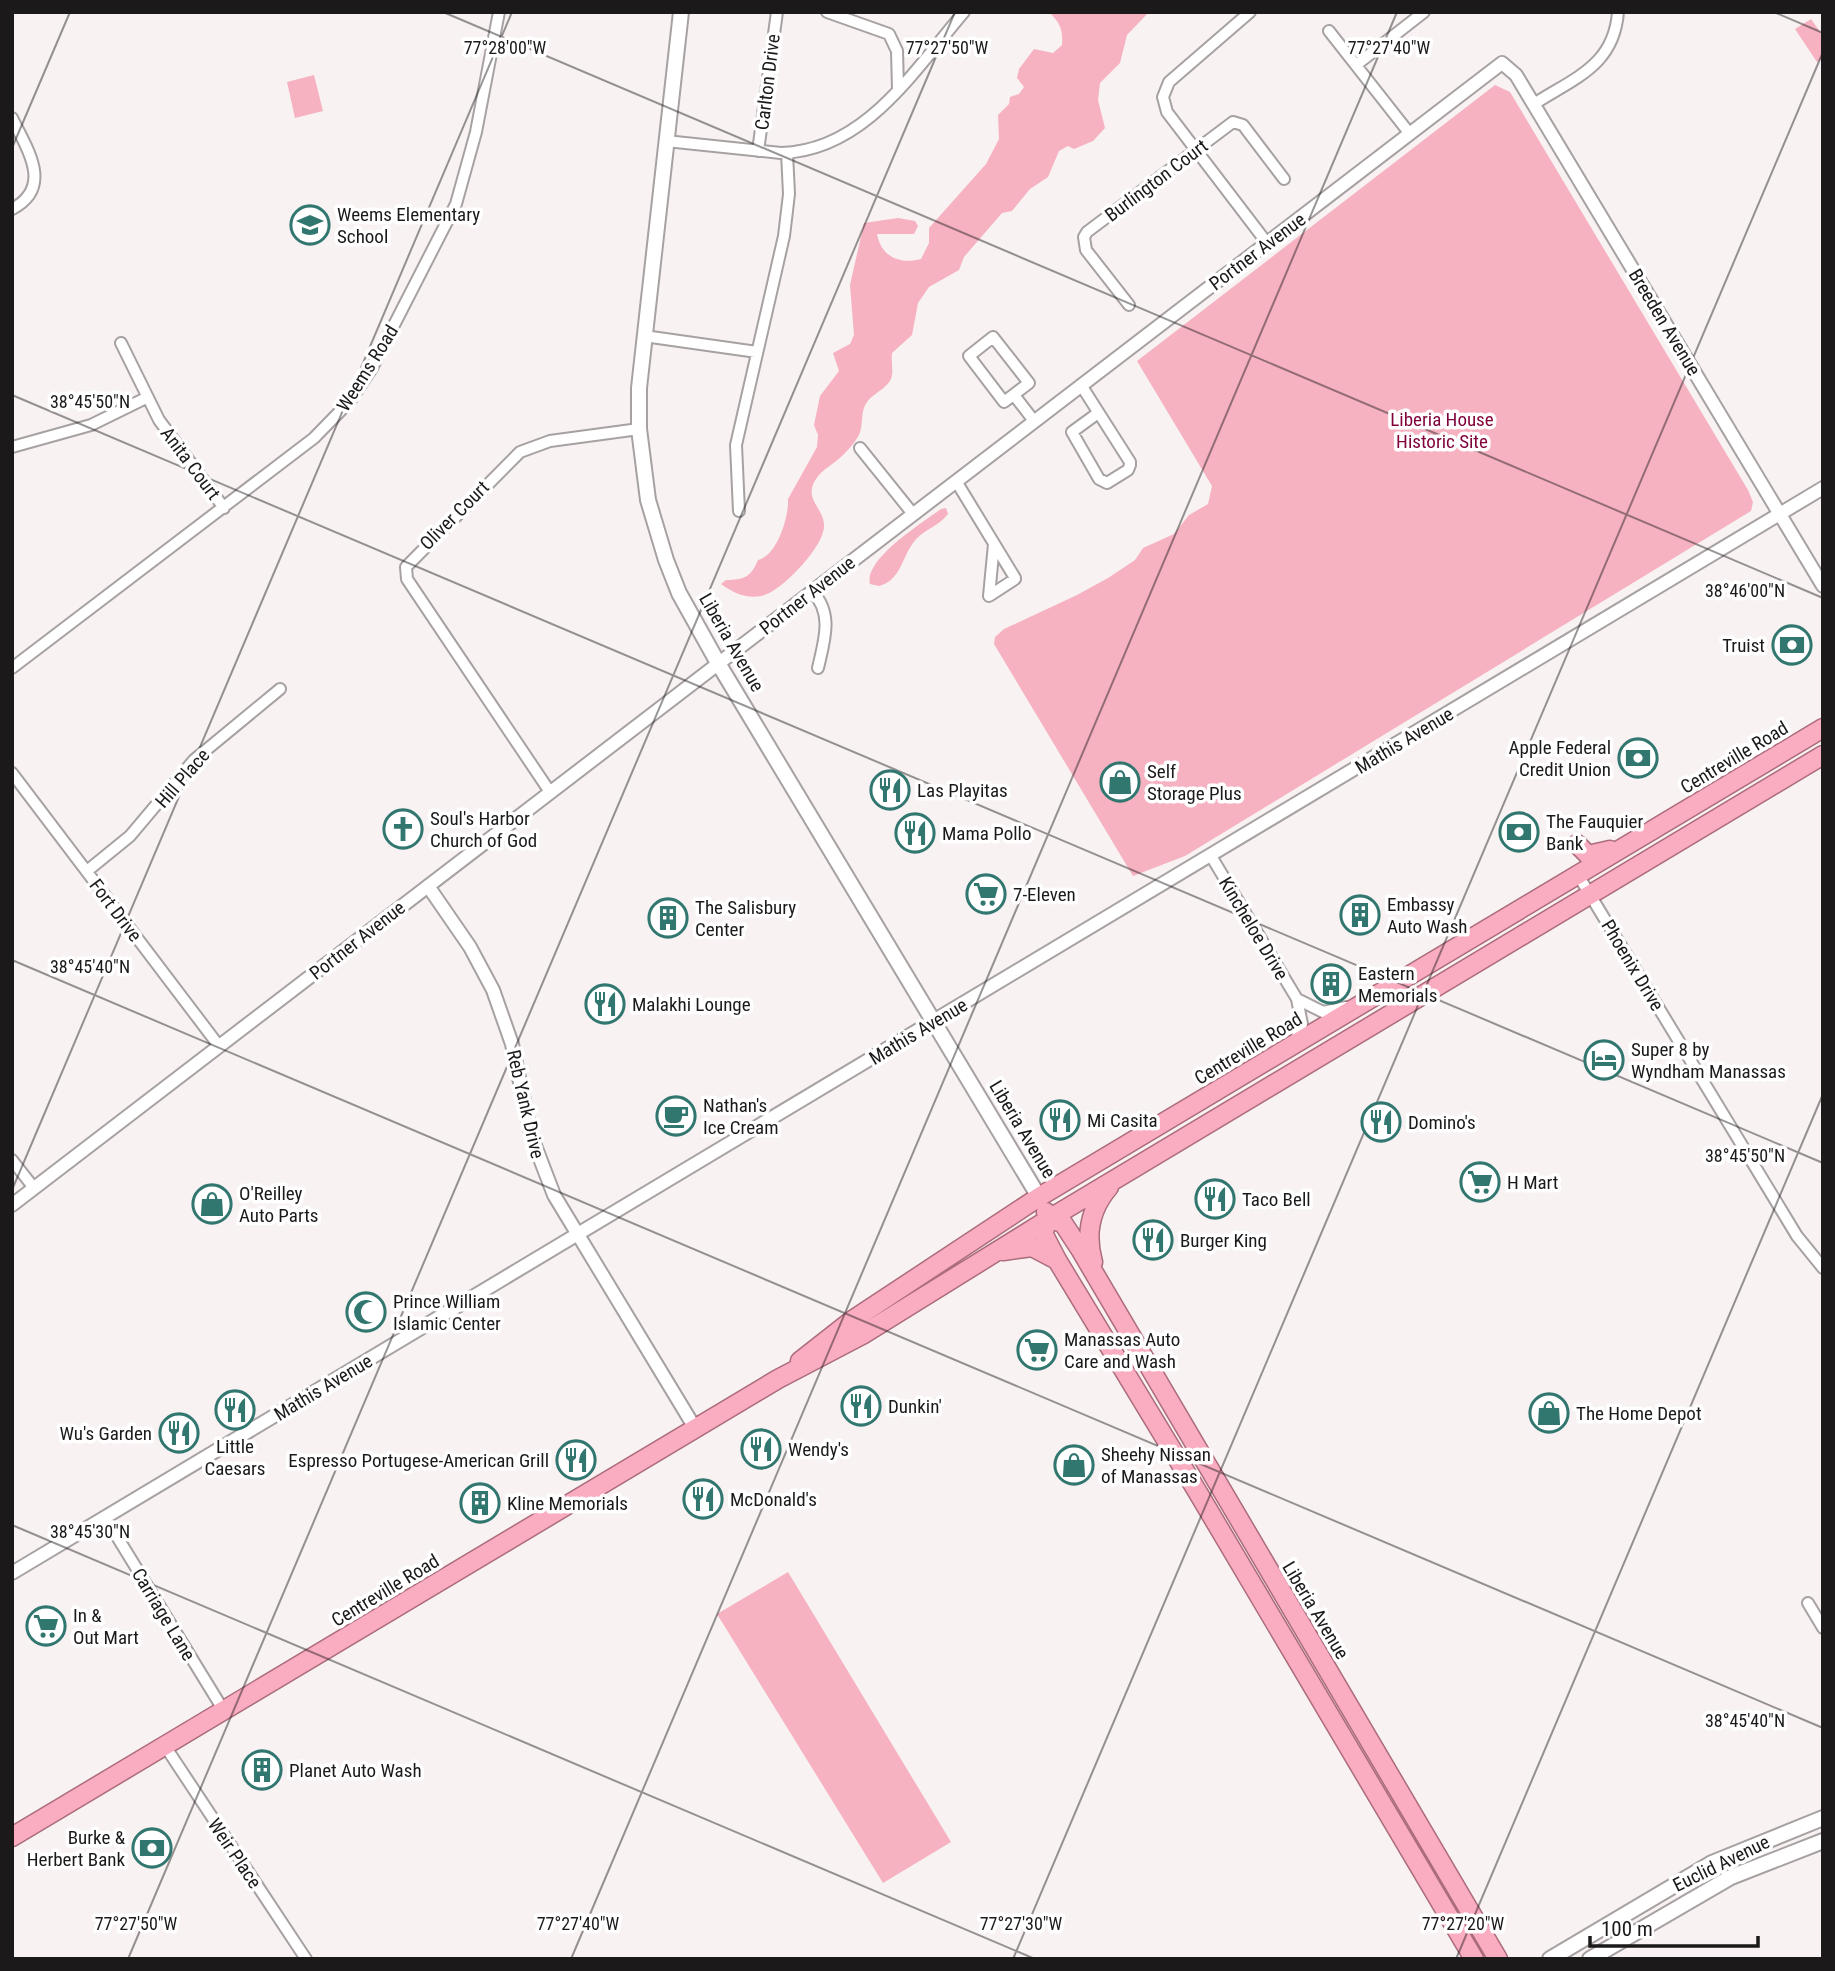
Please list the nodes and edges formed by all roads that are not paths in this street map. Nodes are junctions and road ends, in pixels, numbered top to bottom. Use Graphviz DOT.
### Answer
graph roads {
  1 [pos="499,12"];
  2 [pos="681,12"];
  3 [pos="777,12"];
  4 [pos="827,12"];
  5 [pos="964,12"];
  6 [pos="1250,12"];
  7 [pos="1424,12"];
  8 [pos="1618,12"];
  9 [pos="1329,31"];
  10 [pos="1502,62"];
  11 [pos="1356,65"];
  12 [pos="898,89"];
  13 [pos="1534,104"];
  14 [pos="12,118"];
  15 [pos="1410,134"];
  16 [pos="666,141"];
  17 [pos="758,151"];
  18 [pos="1196,151"];
  19 [pos="787,153"];
  20 [pos="1284,179"];
  21 [pos="12,209"];
  22 [pos="1267,243"];
  23 [pos="1129,305"];
  24 [pos="644,336"];
  25 [pos="121,342"];
  26 [pos="757,352"];
  27 [pos="1081,385"];
  28 [pos="1014,395"];
  29 [pos="146,398"];
  30 [pos="1098,412"];
  31 [pos="1034,421"];
  32 [pos="639,429"];
  33 [pos="12,447"];
  34 [pos="860,448"];
  35 [pos="956,481"];
  36 [pos="1823,488"];
  37 [pos="224,508"];
  38 [pos="739,511"];
  39 [pos="913,514"];
  40 [pos="1780,515"];
  41 [pos="994,544"];
  42 [pos="1823,586"];
  43 [pos="812,591"];
  44 [pos="719,663"];
  45 [pos="12,668"];
  46 [pos="818,668"];
  47 [pos="281,689"];
  48 [pos="1823,728"];
  49 [pos="1823,755"];
  50 [pos="12,773"];
  51 [pos="550,792"];
  52 [pos="1577,844"];
  53 [pos="1627,846"];
  54 [pos="1211,856"];
  55 [pos="86,871"];
  56 [pos="1578,875"];
  57 [pos="428,886"];
  58 [pos="1590,894"];
  59 [pos="1297,999"];
  60 [pos="1364,1002"];
  61 [pos="934,1022"];
  62 [pos="1294,1045"];
  63 [pos="219,1046"];
  64 [pos="12,1160"];
  65 [pos="1116,1179"];
  66 [pos="34,1188"];
  67 [pos="1039,1196"];
  68 [pos="12,1205"];
  69 [pos="1049,1219"];
  70 [pos="577,1235"];
  71 [pos="992,1253"];
  72 [pos="1057,1260"];
  73 [pos="1823,1268"];
  74 [pos="1099,1282"];
  75 [pos="778,1379"];
  76 [pos="695,1429"];
  77 [pos="105,1517"];
  78 [pos="12,1573"];
  79 [pos="1808,1603"];
  80 [pos="1823,1628"];
  81 [pos="224,1711"];
  82 [pos="164,1746"];
  83 [pos="1823,1818"];
  84 [pos="12,1838"];
  85 [pos="1823,1841"];
  86 [pos="306,1959"];
  87 [pos="1474,1959"];
  88 [pos="1498,1959"];
  89 [pos="1550,1959"];
  90 [pos="1590,1959"];
  1 -- 37 [label="street, Weems Road"];
  2 -- 16 [label="main road, Liberia Avenue"];
  3 -- 17 [label="street, Carlton Drive"];
  4 -- 12 [label="street"];
  5 -- 12 [label="street"];
  6 -- 18 [label="street"];
  7 -- 11 [label="street"];
  8 -- 13 [label="street"];
  9 -- 11 [label="street"];
  10 -- 13 [label="street, Breeden Avenue"];
  10 -- 15 [label="street, Portner Avenue"];
  11 -- 15 [label="street"];
  12 -- 19 [label="street"];
  13 -- 40 [label="street, Breeden Avenue"];
  14 -- 21 [label="street"];
  15 -- 22 [label="street, Portner Avenue"];
  16 -- 17 [label="street"];
  16 -- 24 [label="main road, Liberia Avenue"];
  17 -- 19 [label="street"];
  18 -- 20 [label="street, Burlington Court"];
  18 -- 22 [label="street"];
  18 -- 23 [label="street, Burlington Court"];
  19 -- 26 [label="street"];
  22 -- 27 [label="street, Portner Avenue"];
  24 -- 26 [label="street"];
  24 -- 32 [label="main road, Liberia Avenue"];
  25 -- 29 [label="street, Anita Court"];
  26 -- 38 [label="street"];
  27 -- 30 [label="street"];
  27 -- 31 [label="street, Portner Avenue"];
  28 -- 28 [label="street"];
  28 -- 31 [label="street"];
  29 -- 33 [label="street"];
  29 -- 37 [label="street, Anita Court"];
  30 -- 30 [label="street"];
  31 -- 35 [label="street, Portner Avenue"];
  32 -- 44 [label="main road, Liberia Avenue"];
  32 -- 51 [label="street, Oliver Court"];
  34 -- 39 [label="street"];
  35 -- 39 [label="street, Portner Avenue"];
  35 -- 41 [label="street"];
  36 -- 40 [label="street, Mathis Avenue"];
  37 -- 45 [label="street, Weems Road"];
  39 -- 43 [label="street, Portner Avenue"];
  40 -- 42 [label="street, Breeden Avenue"];
  40 -- 54 [label="street, Mathis Avenue"];
  43 -- 44 [label="street, Portner Avenue"];
  43 -- 46 [label="street"];
  44 -- 51 [label="street, Portner Avenue"];
  44 -- 61 [label="main road, Liberia Avenue"];
  47 -- 55 [label="street, Hill Place"];
  48 -- 53 [label="highway, Centreville Road"];
  49 -- 58 [label="highway, Centreville Road"];
  50 -- 55 [label="street, Fort Drive"];
  51 -- 57 [label="street, Portner Avenue"];
  52 -- 53 [label="highway"];
  53 -- 56 [label="highway, Centreville Road"];
  54 -- 59 [label="street, Kincheloe Drive"];
  54 -- 61 [label="street, Mathis Avenue"];
  55 -- 63 [label="street, Fort Drive"];
  56 -- 58 [label="street, Phoenix Drive"];
  56 -- 60 [label="highway, Centreville Road"];
  57 -- 63 [label="street, Portner Avenue"];
  57 -- 70 [label="street, Reb Yank Drive"];
  58 -- 65 [label="highway, Centreville Road"];
  58 -- 73 [label="street, Phoenix Drive"];
  59 -- 60 [label="street, Kincheloe Drive"];
  59 -- 62 [label="street, Kincheloe Drive"];
  60 -- 62 [label="highway, Centreville Road"];
  61 -- 67 [label="main road, Liberia Avenue"];
  61 -- 70 [label="street, Mathis Avenue"];
  62 -- 67 [label="highway, Centreville Road"];
  63 -- 66 [label="street, Portner Avenue"];
  64 -- 66 [label="street"];
  65 -- 69 [label="highway, Centreville Road"];
  65 -- 74 [label="highway"];
  66 -- 68 [label="street, Portner Avenue"];
  67 -- 69 [label="highway, Liberia Avenue"];
  67 -- 75 [label="highway, Centreville Road"];
  69 -- 71 [label="highway, Centreville Road"];
  69 -- 72 [label="highway, Liberia Avenue"];
  69 -- 74 [label="highway, Liberia Avenue"];
  70 -- 76 [label="street, Reb Yank Drive"];
  70 -- 77 [label="street, Mathis Avenue"];
  71 -- 72 [label="highway"];
  71 -- 75 [label="highway, Centreville Road"];
  72 -- 87 [label="highway, Liberia Avenue"];
  74 -- 88 [label="highway, Liberia Avenue"];
  75 -- 76 [label="highway, Centreville Road"];
  76 -- 81 [label="highway, Centreville Road"];
  77 -- 78 [label="street, Mathis Avenue"];
  77 -- 81 [label="street, Carriage Lane"];
  79 -- 80 [label="street"];
  81 -- 82 [label="highway, Centreville Road"];
  82 -- 84 [label="highway, Centreville Road"];
  82 -- 86 [label="street, Weir Place"];
  83 -- 89 [label="main road, Euclid Avenue"];
  85 -- 90 [label="main road, Euclid Avenue"];
}
